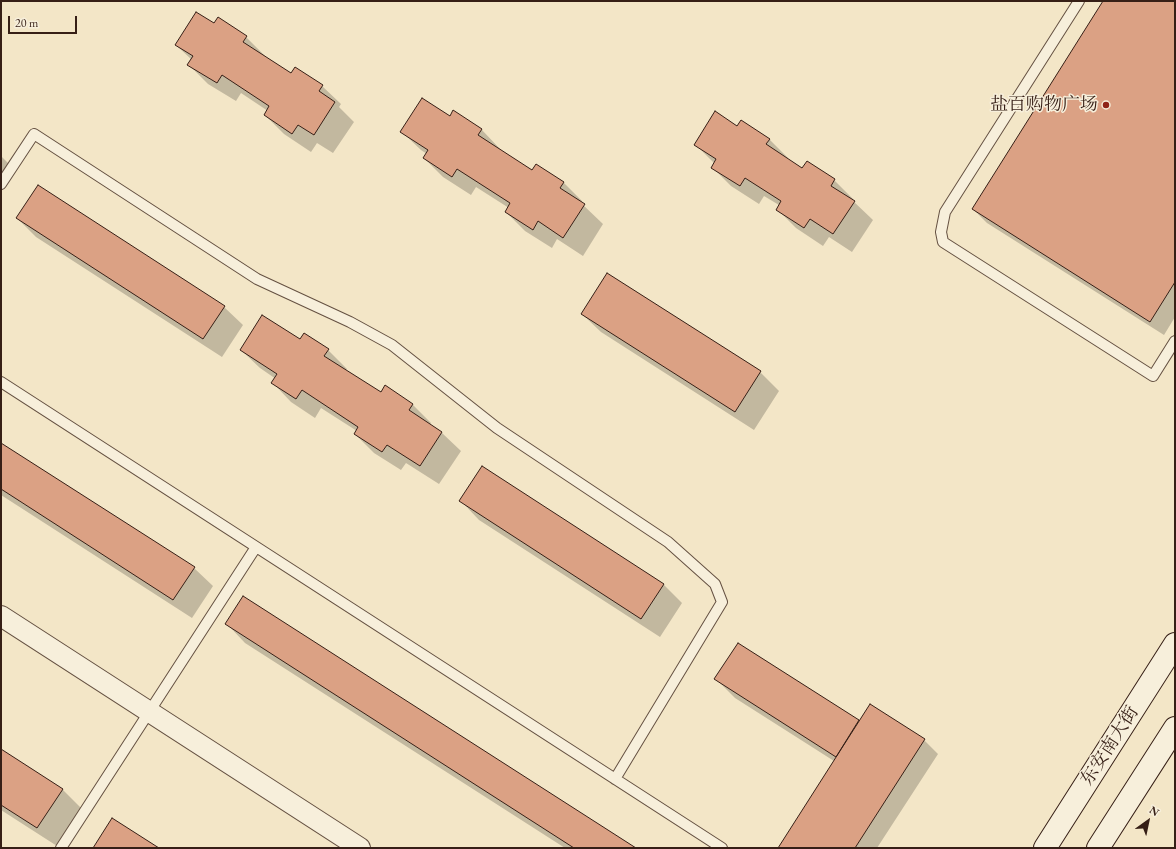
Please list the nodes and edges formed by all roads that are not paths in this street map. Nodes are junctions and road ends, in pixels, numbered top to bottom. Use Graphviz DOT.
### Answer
graph roads {
  1 [pos="1078,1"];
  2 [pos="1,184"];
  3 [pos="1175,341"];
  4 [pos="1,382"];
  5 [pos="256,547"];
  6 [pos="1,616"];
  7 [pos="1175,644"];
  8 [pos="149,712"];
  9 [pos="1175,728"];
  10 [pos="615,779"];
  11 [pos="60,848"];
  12 [pos="360,848"];
  13 [pos="722,848"];
  14 [pos="1045,848"];
  15 [pos="1098,848"];
  1 -- 3 [label="lane"];
  2 -- 10 [label="lane"];
  4 -- 5 [label="lane"];
  5 -- 8 [label="lane"];
  5 -- 10 [label="lane"];
  6 -- 8 [label="street"];
  7 -- 14 [label="main road, 东安南大街"];
  8 -- 11 [label="lane"];
  8 -- 12 [label="street"];
  9 -- 15 [label="main road"];
  10 -- 13 [label="lane"];
}
